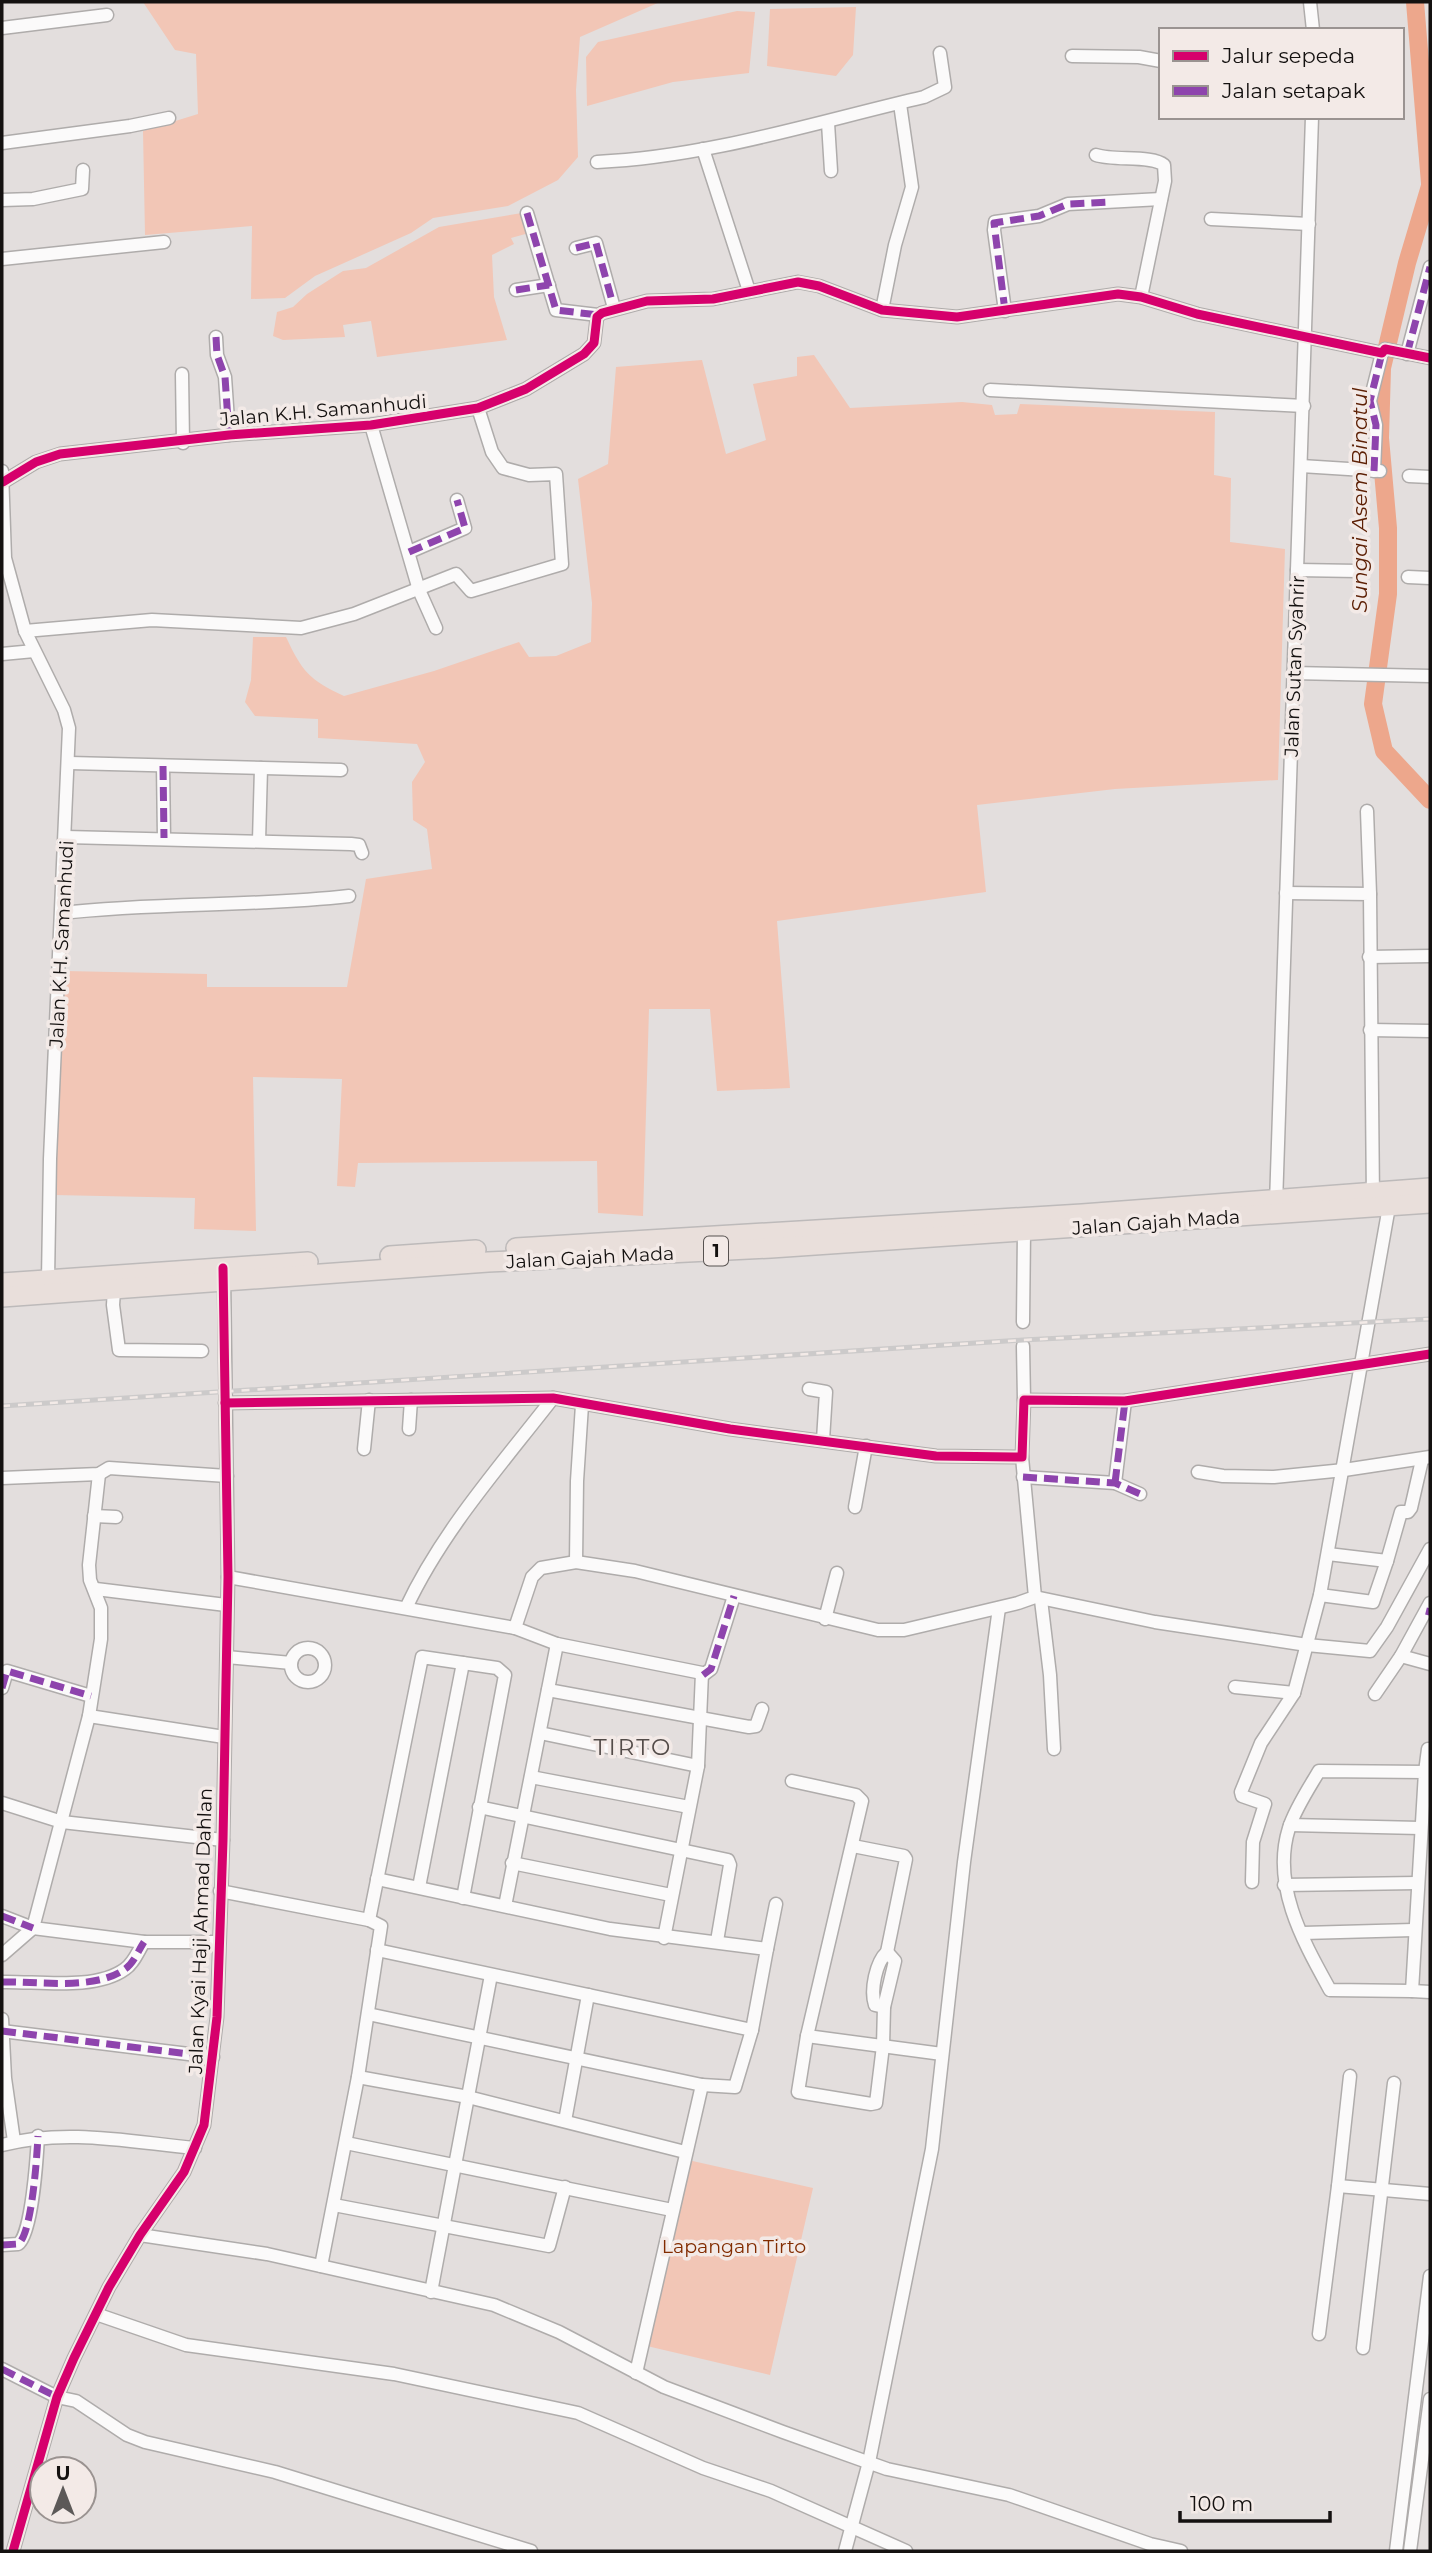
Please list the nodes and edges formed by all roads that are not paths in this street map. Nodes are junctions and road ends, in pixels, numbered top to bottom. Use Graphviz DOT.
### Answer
graph roads {
  1 [pos="1310,2"];
  2 [pos="107,15"];
  3 [pos="2,28"];
  4 [pos="1313,28"];
  5 [pos="940,53"];
  6 [pos="1072,56"];
  7 [pos="1159,60"];
  8 [pos="900,104"];
  9 [pos="169,118"];
  10 [pos="1312,119"];
  11 [pos="828,123"];
  12 [pos="2,143"];
  13 [pos="703,149"];
  14 [pos="1096,155"];
  15 [pos="597,162"];
  16 [pos="83,170"];
  17 [pos="831,171"];
  18 [pos="1161,199"];
  19 [pos="2,201"];
  20 [pos="527,213"];
  21 [pos="1211,219"];
  22 [pos="1309,224"];
  23 [pos="164,242"];
  24 [pos="576,248"];
  25 [pos="2,258"];
  26 [pos="1430,267"];
  27 [pos="549,285"];
  28 [pos="516,290"];
  29 [pos="749,291"];
  30 [pos="1141,297"];
  31 [pos="614,308"];
  32 [pos="882,310"];
  33 [pos="1005,311"];
  34 [pos="598,315"];
  35 [pos="1307,336"];
  36 [pos="216,337"];
  37 [pos="1383,351"];
  38 [pos="1406,354"];
  39 [pos="1430,358"];
  40 [pos="182,374"];
  41 [pos="990,390"];
  42 [pos="1304,406"];
  43 [pos="478,408"];
  44 [pos="371,425"];
  45 [pos="229,435"];
  46 [pos="183,443"];
  47 [pos="1301,466"];
  48 [pos="2,476"];
  49 [pos="1409,476"];
  50 [pos="1430,477"];
  51 [pos="457,500"];
  52 [pos="409,552"];
  53 [pos="1297,570"];
  54 [pos="1357,571"];
  55 [pos="1408,577"];
  56 [pos="1430,578"];
  57 [pos="419,590"];
  58 [pos="436,628"];
  59 [pos="24,631"];
  60 [pos="34,651"];
  61 [pos="2,654"];
  62 [pos="1293,673"];
  63 [pos="1430,676"];
  64 [pos="70,763"];
  65 [pos="163,766"];
  66 [pos="261,768"];
  67 [pos="341,771"];
  68 [pos="1367,811"];
  69 [pos="66,837"];
  70 [pos="164,838"];
  71 [pos="259,841"];
  72 [pos="362,853"];
  73 [pos="1286,893"];
  74 [pos="1370,894"];
  75 [pos="349,896"];
  76 [pos="62,913"];
  77 [pos="1430,956"];
  78 [pos="1369,957"];
  79 [pos="1370,1030"];
  80 [pos="1430,1031"];
  81 [pos="1430,1188"];
  82 [pos="1382,1199"];
  83 [pos="1430,1203"];
  84 [pos="1276,1207"];
  85 [pos="1024,1231"];
  86 [pos="332,1266"];
  87 [pos="224,1275"];
  88 [pos="48,1280"];
  89 [pos="2,1283"];
  90 [pos="114,1290"];
  91 [pos="2,1297"];
  92 [pos="1023,1322"];
  93 [pos="1023,1346"];
  94 [pos="202,1351"];
  95 [pos="1430,1354"];
  96 [pos="1362,1364"];
  97 [pos="809,1389"];
  98 [pos="553,1398"];
  99 [pos="369,1400"];
  100 [pos="411,1400"];
  101 [pos="1024,1401"];
  102 [pos="1125,1401"];
  103 [pos="225,1403"];
  104 [pos="582,1405"];
  105 [pos="409,1429"];
  106 [pos="822,1440"];
  107 [pos="866,1446"];
  108 [pos="365,1449"];
  109 [pos="1022,1457"];
  110 [pos="1426,1459"];
  111 [pos="1344,1470"];
  112 [pos="1198,1472"];
  113 [pos="99,1474"];
  114 [pos="227,1476"];
  115 [pos="1023,1477"];
  116 [pos="2,1478"];
  117 [pos="1115,1483"];
  118 [pos="1140,1494"];
  119 [pos="855,1507"];
  120 [pos="94,1516"];
  121 [pos="116,1517"];
  122 [pos="1430,1549"];
  123 [pos="1328,1554"];
  124 [pos="1387,1561"];
  125 [pos="576,1562"];
  126 [pos="837,1573"];
  127 [pos="229,1577"];
  128 [pos="96,1590"];
  129 [pos="1320,1595"];
  130 [pos="734,1596"];
  131 [pos="1038,1599"];
  132 [pos="226,1605"];
  133 [pos="406,1608"];
  134 [pos="999,1608"];
  135 [pos="1429,1609"];
  136 [pos="825,1619"];
  137 [pos="516,1628"];
  138 [pos="557,1644"];
  139 [pos="1307,1645"];
  140 [pos="1401,1656"];
  141 [pos="227,1657"];
  142 [pos="291,1663"];
  143 [pos="463,1663"];
  144 [pos="1430,1664"];
  145 [pos="4,1670"];
  146 [pos="703,1675"];
  147 [pos="1235,1687"];
  148 [pos="2,1688"];
  149 [pos="548,1690"];
  150 [pos="1294,1693"];
  151 [pos="1375,1694"];
  152 [pos="91,1696"];
  153 [pos="762,1709"];
  154 [pos="89,1716"];
  155 [pos="698,1717"];
  156 [pos="540,1733"];
  157 [pos="224,1737"];
  158 [pos="1054,1749"];
  159 [pos="1428,1749"];
  160 [pos="698,1766"];
  161 [pos="1425,1772"];
  162 [pos="531,1777"];
  163 [pos="792,1781"];
  164 [pos="2,1803"];
  165 [pos="479,1807"];
  166 [pos="689,1807"];
  167 [pos="522,1817"];
  168 [pos="62,1822"];
  169 [pos="1290,1825"];
  170 [pos="1420,1828"];
  171 [pos="223,1840"];
  172 [pos="853,1846"];
  173 [pos="680,1852"];
  174 [pos="512,1863"];
  175 [pos="377,1880"];
  176 [pos="1252,1881"];
  177 [pos="1417,1883"];
  178 [pos="1284,1885"];
  179 [pos="419,1887"];
  180 [pos="220,1891"];
  181 [pos="671,1895"];
  182 [pos="463,1898"];
  183 [pos="776,1904"];
  184 [pos="505,1906"];
  185 [pos="2,1916"];
  186 [pos="369,1920"];
  187 [pos="33,1928"];
  188 [pos="1413,1930"];
  189 [pos="1303,1933"];
  190 [pos="664,1938"];
  191 [pos="717,1941"];
  192 [pos="144,1942"];
  193 [pos="218,1942"];
  194 [pos="377,1950"];
  195 [pos="767,1950"];
  196 [pos="2,1955"];
  197 [pos="491,1975"];
  198 [pos="2,1982"];
  199 [pos="1412,1991"];
  200 [pos="1430,1992"];
  201 [pos="588,1995"];
  202 [pos="368,2014"];
  203 [pos="2,2019"];
  204 [pos="752,2030"];
  205 [pos="2,2031"];
  206 [pos="807,2036"];
  207 [pos="479,2038"];
  208 [pos="883,2046"];
  209 [pos="942,2054"];
  210 [pos="213,2057"];
  211 [pos="576,2058"];
  212 [pos="1350,2076"];
  213 [pos="358,2077"];
  214 [pos="1394,2083"];
  215 [pos="702,2085"];
  216 [pos="468,2097"];
  217 [pos="565,2121"];
  218 [pos="38,2136"];
  219 [pos="8,2143"];
  220 [pos="346,2143"];
  221 [pos="195,2148"];
  222 [pos="685,2152"];
  223 [pos="455,2164"];
  224 [pos="1338,2186"];
  225 [pos="565,2187"];
  226 [pos="1384,2190"];
  227 [pos="1430,2194"];
  228 [pos="334,2205"];
  229 [pos="672,2210"];
  230 [pos="443,2225"];
  231 [pos="140,2235"];
  232 [pos="2,2245"];
  233 [pos="321,2266"];
  234 [pos="1430,2276"];
  235 [pos="431,2292"];
  236 [pos="96,2314"];
  237 [pos="1319,2334"];
  238 [pos="1363,2348"];
  239 [pos="2,2369"];
  240 [pos="636,2373"];
  241 [pos="57,2397"];
  242 [pos="1430,2399"];
  243 [pos="869,2462"];
  244 [pos="851,2526"];
  245 [pos="1134,2538"];
  246 [pos="13,2551"];
  247 [pos="531,2551"];
  248 [pos="845,2551"];
  249 [pos="906,2551"];
  250 [pos="1130,2551"];
  251 [pos="1181,2551"];
  252 [pos="1396,2551"];
  253 [pos="1410,2551"];
  1 -- 4 [label="street"];
  2 -- 3 [label="street"];
  5 -- 8 [label="street"];
  6 -- 7 [label="street"];
  8 -- 11 [label="street"];
  8 -- 32 [label="street"];
  9 -- 12 [label="street"];
  10 -- 22 [label="street, Jalan Sutan Syahrir"];
  11 -- 13 [label="street"];
  11 -- 17 [label="street"];
  13 -- 15 [label="street"];
  13 -- 29 [label="street"];
  14 -- 18 [label="street"];
  16 -- 19 [label="street"];
  18 -- 30 [label="street"];
  18 -- 33 [label="street"];
  20 -- 27 [label="street"];
  21 -- 22 [label="street"];
  22 -- 35 [label="street, Jalan Sutan Syahrir"];
  23 -- 25 [label="street"];
  24 -- 31 [label="street"];
  26 -- 38 [label="street"];
  27 -- 28 [label="street"];
  27 -- 34 [label="street"];
  29 -- 31 [label="street"];
  29 -- 32 [label="street"];
  30 -- 33 [label="street"];
  30 -- 35 [label="street"];
  31 -- 34 [label="street"];
  32 -- 33 [label="street"];
  34 -- 43 [label="street, Jalan K.H. Samanhudi"];
  35 -- 37 [label="street"];
  35 -- 42 [label="street, Jalan Sutan Syahrir"];
  36 -- 45 [label="street"];
  37 -- 38 [label="street"];
  37 -- 47 [label="street"];
  38 -- 39 [label="street"];
  40 -- 46 [label="street"];
  41 -- 42 [label="street"];
  42 -- 47 [label="street, Jalan Sutan Syahrir"];
  43 -- 44 [label="street, Jalan K.H. Samanhudi"];
  43 -- 57 [label="street"];
  44 -- 45 [label="street, Jalan K.H. Samanhudi"];
  44 -- 52 [label="street"];
  45 -- 46 [label="street, Jalan K.H. Samanhudi"];
  46 -- 48 [label="street, Jalan K.H. Samanhudi"];
  47 -- 53 [label="street, Jalan Sutan Syahrir"];
  48 -- 59 [label="street, Jalan K.H. Samanhudi"];
  49 -- 50 [label="street"];
  51 -- 52 [label="street"];
  52 -- 57 [label="street"];
  53 -- 54 [label="street"];
  53 -- 62 [label="street, Jalan Sutan Syahrir"];
  55 -- 56 [label="street"];
  57 -- 58 [label="street"];
  57 -- 59 [label="street"];
  59 -- 60 [label="street, Jalan K.H. Samanhudi"];
  60 -- 61 [label="street"];
  60 -- 64 [label="street, Jalan K.H. Samanhudi"];
  62 -- 63 [label="street"];
  62 -- 73 [label="street, Jalan Sutan Syahrir"];
  64 -- 65 [label="street"];
  64 -- 69 [label="street, Jalan K.H. Samanhudi"];
  65 -- 66 [label="street"];
  65 -- 70 [label="street"];
  66 -- 67 [label="street"];
  66 -- 71 [label="street"];
  68 -- 74 [label="street"];
  69 -- 70 [label="street"];
  69 -- 76 [label="street, Jalan K.H. Samanhudi"];
  70 -- 71 [label="street"];
  71 -- 72 [label="street"];
  73 -- 74 [label="street"];
  73 -- 84 [label="street, Jalan Sutan Syahrir"];
  74 -- 78 [label="street"];
  75 -- 76 [label="street"];
  76 -- 88 [label="street, Jalan K.H. Samanhudi"];
  77 -- 78 [label="street"];
  78 -- 79 [label="street"];
  79 -- 80 [label="street"];
  79 -- 82 [label="street"];
  81 -- 82 [label="highway, Jalan Gajah Mada / 1"];
  82 -- 83 [label="highway, Jalan Gajah Mada / 1"];
  82 -- 84 [label="highway, Jalan Gajah Mada / 1"];
  82 -- 96 [label="street"];
  84 -- 85 [label="highway, Jalan Gajah Mada / 1"];
  84 -- 86 [label="highway, Jalan Gajah Mada / 1"];
  85 -- 86 [label="highway, Jalan Gajah Mada / 1"];
  85 -- 92 [label="street"];
  86 -- 87 [label="highway, Jalan Gajah Mada / 1"];
  87 -- 88 [label="highway, Jalan Gajah Mada / 1"];
  87 -- 90 [label="highway, Jalan Gajah Mada / 1"];
  87 -- 103 [label="street, Jalan Kyai Haji Ahmad Dahlan"];
  88 -- 89 [label="highway, Jalan Gajah Mada / 1"];
  90 -- 91 [label="highway, Jalan Gajah Mada / 1"];
  90 -- 94 [label="street"];
  93 -- 101 [label="street"];
  95 -- 96 [label="street"];
  96 -- 102 [label="street"];
  96 -- 111 [label="street"];
  97 -- 106 [label="street"];
  98 -- 100 [label="street"];
  98 -- 104 [label="street"];
  98 -- 133 [label="street"];
  99 -- 100 [label="street"];
  99 -- 103 [label="street"];
  99 -- 108 [label="street"];
  100 -- 105 [label="street"];
  101 -- 102 [label="street"];
  101 -- 109 [label="street"];
  102 -- 117 [label="street"];
  103 -- 114 [label="street, Jalan Kyai Haji Ahmad Dahlan"];
  104 -- 106 [label="street"];
  104 -- 125 [label="street"];
  106 -- 107 [label="street"];
  107 -- 109 [label="street"];
  107 -- 119 [label="street"];
  109 -- 115 [label="street"];
  110 -- 111 [label="street"];
  110 -- 124 [label="street"];
  111 -- 112 [label="street"];
  111 -- 123 [label="street"];
  113 -- 114 [label="street"];
  113 -- 116 [label="street"];
  113 -- 120 [label="street"];
  114 -- 127 [label="street, Jalan Kyai Haji Ahmad Dahlan"];
  115 -- 117 [label="street"];
  115 -- 131 [label="street"];
  117 -- 118 [label="street"];
  120 -- 121 [label="street"];
  120 -- 128 [label="street"];
  122 -- 139 [label="street"];
  123 -- 124 [label="street"];
  123 -- 129 [label="street"];
  124 -- 129 [label="street"];
  125 -- 130 [label="street"];
  125 -- 137 [label="street"];
  126 -- 136 [label="street"];
  127 -- 132 [label="street, Jalan Kyai Haji Ahmad Dahlan"];
  127 -- 133 [label="street"];
  128 -- 132 [label="street"];
  128 -- 152 [label="street"];
  129 -- 139 [label="street"];
  130 -- 136 [label="street"];
  130 -- 146 [label="street"];
  131 -- 134 [label="street"];
  131 -- 139 [label="street"];
  131 -- 158 [label="street"];
  132 -- 141 [label="street, Jalan Kyai Haji Ahmad Dahlan"];
  133 -- 137 [label="street"];
  134 -- 136 [label="street"];
  134 -- 209 [label="street"];
  135 -- 140 [label="street"];
  137 -- 138 [label="street"];
  138 -- 146 [label="street"];
  138 -- 149 [label="street"];
  139 -- 150 [label="street"];
  140 -- 144 [label="street"];
  140 -- 151 [label="street"];
  141 -- 142 [label="street"];
  141 -- 157 [label="street, Jalan Kyai Haji Ahmad Dahlan"];
  143 -- 165 [label="street"];
  143 -- 175 [label="street"];
  143 -- 179 [label="street"];
  145 -- 148 [label="street"];
  145 -- 152 [label="street"];
  146 -- 155 [label="street"];
  147 -- 150 [label="street"];
  149 -- 155 [label="street"];
  149 -- 156 [label="street"];
  150 -- 176 [label="street"];
  152 -- 154 [label="street"];
  153 -- 155 [label="street"];
  154 -- 157 [label="street"];
  154 -- 168 [label="street"];
  155 -- 160 [label="street"];
  156 -- 160 [label="street"];
  156 -- 162 [label="street"];
  157 -- 171 [label="street, Jalan Kyai Haji Ahmad Dahlan"];
  159 -- 161 [label="street"];
  160 -- 166 [label="street"];
  161 -- 169 [label="street"];
  161 -- 170 [label="street"];
  162 -- 166 [label="street"];
  162 -- 167 [label="street"];
  163 -- 172 [label="street"];
  164 -- 168 [label="street"];
  165 -- 167 [label="street"];
  165 -- 182 [label="street"];
  166 -- 173 [label="street"];
  167 -- 173 [label="street"];
  167 -- 174 [label="street"];
  168 -- 171 [label="street"];
  168 -- 187 [label="street"];
  169 -- 170 [label="street"];
  169 -- 178 [label="street"];
  170 -- 177 [label="street"];
  171 -- 180 [label="street, Jalan Kyai Haji Ahmad Dahlan"];
  172 -- 206 [label="street"];
  172 -- 208 [label="street"];
  173 -- 181 [label="street"];
  173 -- 191 [label="street"];
  174 -- 181 [label="street"];
  174 -- 184 [label="street"];
  175 -- 179 [label="street"];
  175 -- 186 [label="street"];
  177 -- 178 [label="street"];
  177 -- 188 [label="street"];
  178 -- 189 [label="street"];
  179 -- 182 [label="street"];
  180 -- 186 [label="street"];
  180 -- 193 [label="street, Jalan Kyai Haji Ahmad Dahlan"];
  181 -- 190 [label="street"];
  182 -- 184 [label="street"];
  183 -- 195 [label="street"];
  184 -- 190 [label="street"];
  185 -- 187 [label="street"];
  186 -- 194 [label="street"];
  187 -- 192 [label="street"];
  187 -- 196 [label="street"];
  188 -- 189 [label="street"];
  188 -- 199 [label="street"];
  189 -- 199 [label="street"];
  190 -- 191 [label="street"];
  191 -- 195 [label="street"];
  192 -- 193 [label="street"];
  192 -- 198 [label="street"];
  193 -- 210 [label="street, Jalan Kyai Haji Ahmad Dahlan"];
  194 -- 197 [label="street"];
  194 -- 202 [label="street"];
  195 -- 204 [label="street"];
  197 -- 201 [label="street"];
  197 -- 207 [label="street"];
  199 -- 200 [label="street"];
  201 -- 204 [label="street"];
  201 -- 211 [label="street"];
  202 -- 207 [label="street"];
  202 -- 213 [label="street"];
  203 -- 205 [label="street"];
  204 -- 215 [label="street"];
  205 -- 210 [label="street"];
  205 -- 219 [label="street"];
  206 -- 208 [label="street"];
  206 -- 208 [label="street"];
  207 -- 211 [label="street"];
  207 -- 216 [label="street"];
  208 -- 209 [label="street"];
  209 -- 243 [label="street"];
  210 -- 221 [label="street, Jalan Kyai Haji Ahmad Dahlan"];
  211 -- 215 [label="street"];
  211 -- 217 [label="street"];
  212 -- 224 [label="street"];
  213 -- 216 [label="street"];
  213 -- 220 [label="street"];
  214 -- 226 [label="street"];
  215 -- 222 [label="street"];
  216 -- 217 [label="street"];
  216 -- 223 [label="street"];
  217 -- 222 [label="street"];
  218 -- 219 [label="street"];
  218 -- 221 [label="street"];
  218 -- 232 [label="street"];
  220 -- 223 [label="street"];
  220 -- 228 [label="street"];
  221 -- 231 [label="street, Jalan Kyai Haji Ahmad Dahlan"];
  222 -- 229 [label="street"];
  223 -- 225 [label="street"];
  223 -- 230 [label="street"];
  224 -- 226 [label="street"];
  224 -- 237 [label="street"];
  225 -- 229 [label="street"];
  225 -- 230 [label="street"];
  226 -- 227 [label="street"];
  226 -- 238 [label="street"];
  228 -- 230 [label="street"];
  228 -- 233 [label="street"];
  229 -- 240 [label="street"];
  230 -- 235 [label="street"];
  231 -- 233 [label="street"];
  231 -- 236 [label="street, Jalan Kyai Haji Ahmad Dahlan"];
  233 -- 235 [label="street"];
  234 -- 252 [label="street"];
  235 -- 240 [label="street"];
  236 -- 241 [label="street, Jalan Kyai Haji Ahmad Dahlan"];
  236 -- 244 [label="street"];
  239 -- 241 [label="street"];
  240 -- 243 [label="street"];
  241 -- 246 [label="street, Jalan Kyai Haji Ahmad Dahlan"];
  241 -- 247 [label="street"];
  242 -- 253 [label="street"];
  243 -- 244 [label="street"];
  243 -- 245 [label="street"];
  244 -- 248 [label="street"];
  244 -- 249 [label="street"];
  245 -- 250 [label="street"];
  245 -- 251 [label="street"];
}
